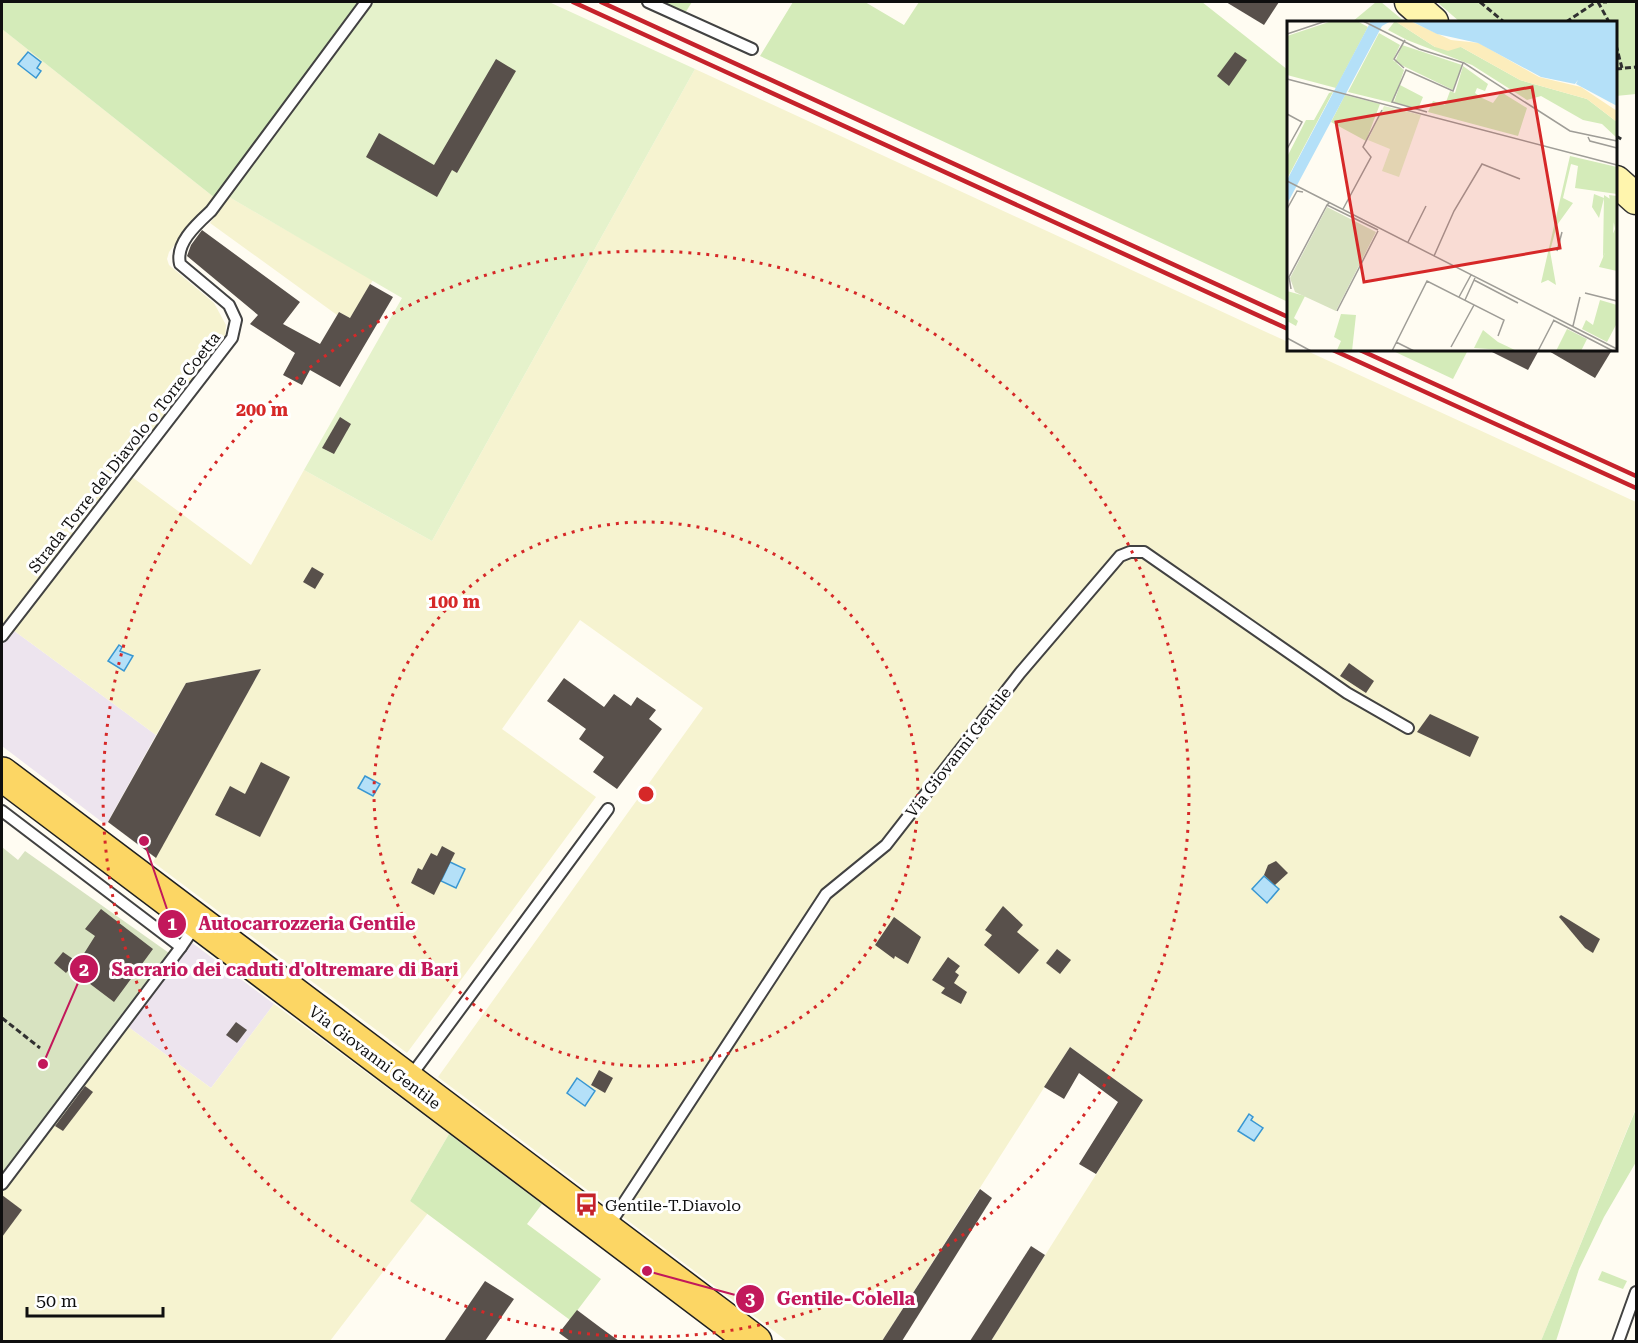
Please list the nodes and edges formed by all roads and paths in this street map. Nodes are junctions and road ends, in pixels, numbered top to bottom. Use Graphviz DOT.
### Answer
graph roads {
  1 [pos="366,2"];
  2 [pos="648,2"];
  3 [pos="1410,2"];
  4 [pos="1480,2"];
  5 [pos="1599,2"];
  6 [pos="1607,2"];
  7 [pos="1432,21"];
  8 [pos="1503,21"];
  9 [pos="1568,21"];
  10 [pos="1608,21"];
  11 [pos="1617,48"];
  12 [pos="753,49"];
  13 [pos="1636,67"];
  14 [pos="1623,68"];
  15 [pos="1617,69"];
  16 [pos="1617,137"];
  17 [pos="1623,140"];
  18 [pos="1617,182"];
  19 [pos="1636,199"];
  20 [pos="2,636"];
  21 [pos="1408,728"];
  22 [pos="2,774"];
  23 [pos="608,809"];
  24 [pos="2,811"];
  25 [pos="78,850"];
  26 [pos="189,935"];
  27 [pos="2,1018"];
  28 [pos="40,1048"];
  29 [pos="407,1082"];
  30 [pos="2,1184"];
  31 [pos="606,1229"];
  32 [pos="1636,1292"];
  33 [pos="755,1341"];
  34 [pos="1618,1341"];
  1 -- 20 [label="lane, Strada Torre del Diavolo o Torre Coetta"];
  2 -- 12 [label="lane"];
  3 -- 7 [label="main road"];
  4 -- 8 [label="path"];
  5 -- 6 [label="path"];
  5 -- 9 [label="path"];
  5 -- 10 [label="path"];
  11 -- 14 [label="path"];
  13 -- 14 [label="path"];
  14 -- 15 [label="path"];
  16 -- 17 [label="path"];
  18 -- 19 [label="main road"];
  21 -- 31 [label="lane, Via Giovanni Gentile"];
  22 -- 25 [label="main road, Via Giovanni Gentile"];
  23 -- 29 [label="lane"];
  24 -- 25 [label="lane"];
  25 -- 26 [label="main road, Via Giovanni Gentile"];
  26 -- 29 [label="main road, Via Giovanni Gentile"];
  26 -- 30 [label="lane"];
  27 -- 28 [label="path"];
  29 -- 31 [label="main road, Via Giovanni Gentile"];
  31 -- 33 [label="main road, Via Giovanni Gentile"];
  32 -- 34 [label="lane"];
}
